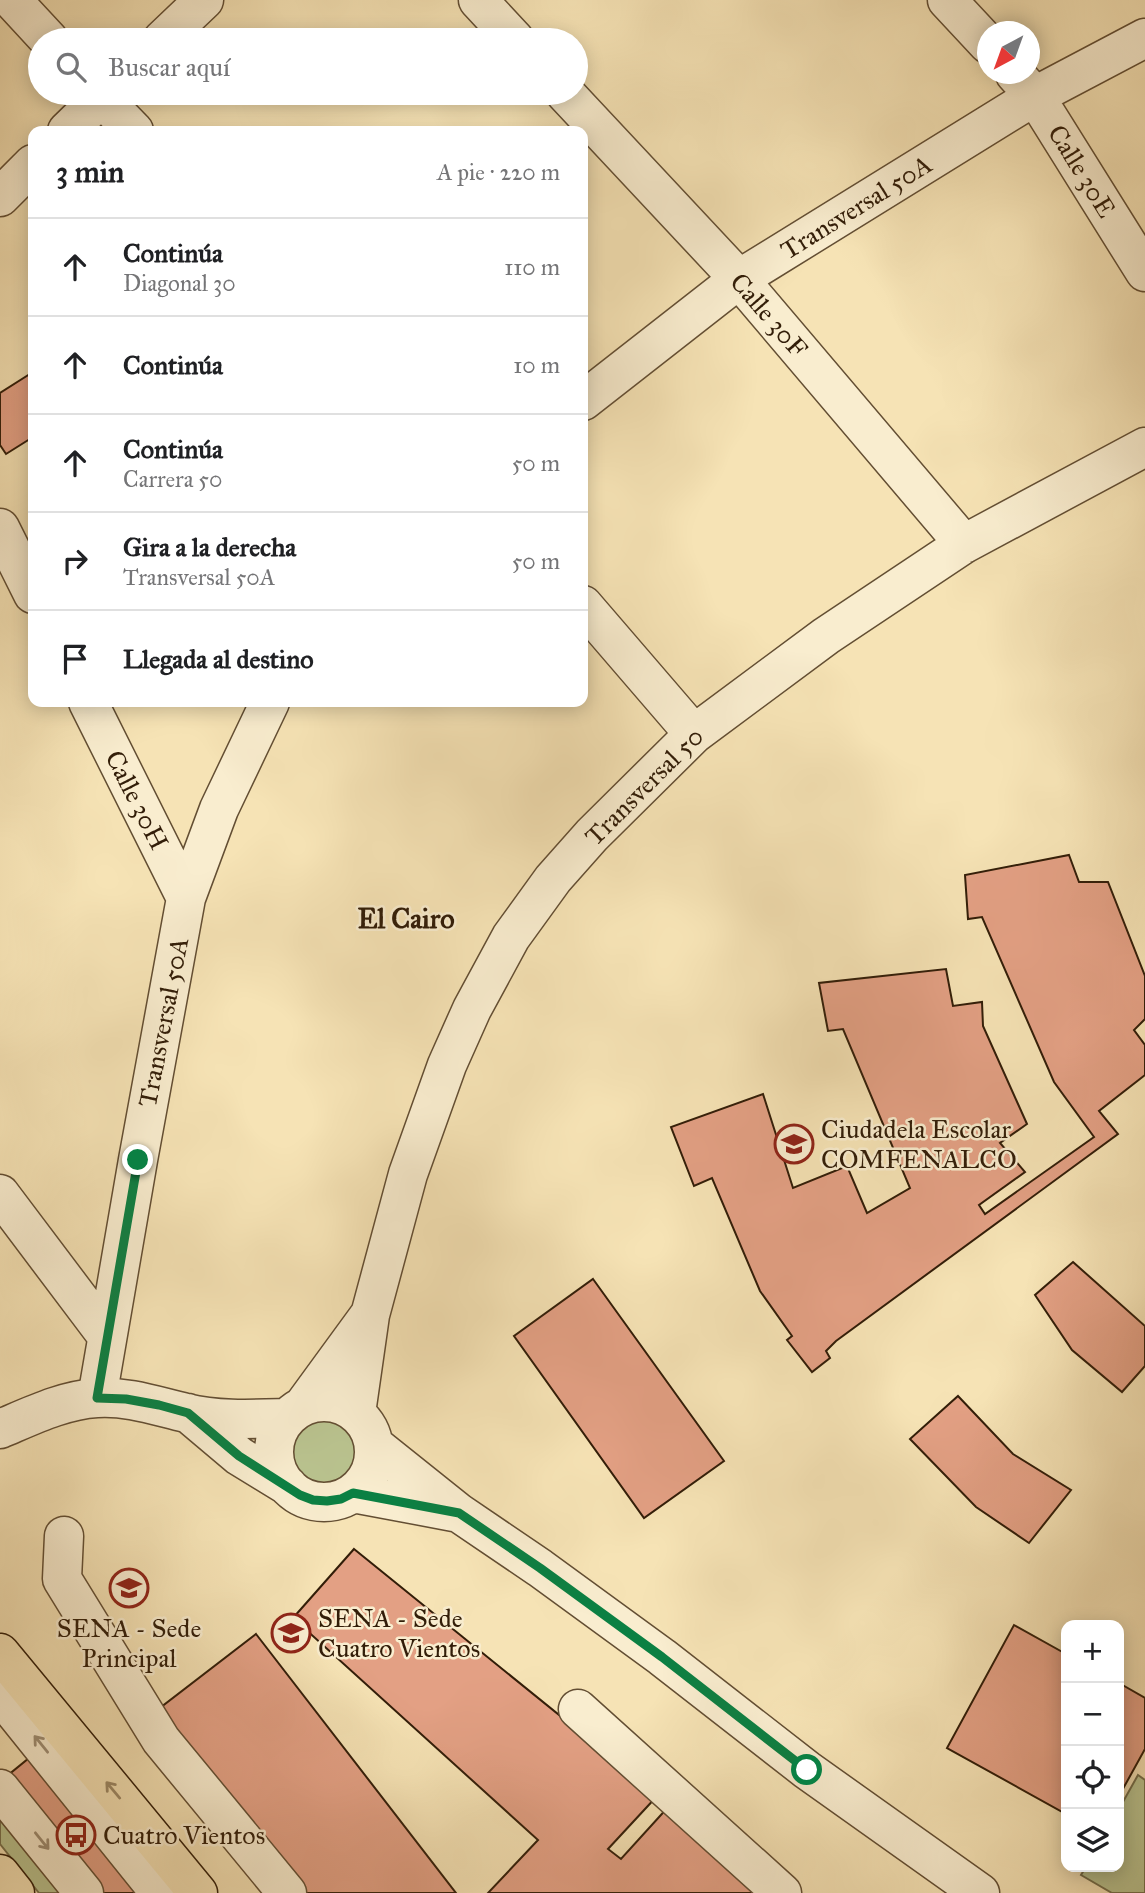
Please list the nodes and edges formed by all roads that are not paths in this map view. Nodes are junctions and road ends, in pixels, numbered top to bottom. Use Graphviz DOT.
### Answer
graph roads {
  1 [pos="12,0"];
  2 [pos="204,0"];
  3 [pos="478,0"];
  4 [pos="947,0"];
  5 [pos="38,28"];
  6 [pos="175,28"];
  7 [pos="504,28"];
  8 [pos="977,32"];
  9 [pos="1145,38"];
  10 [pos="1025,85"];
  11 [pos="91,105"];
  12 [pos="111,105"];
  13 [pos="576,105"];
  14 [pos="72,126"];
  15 [pos="130,126"];
  16 [pos="28,169"];
  17 [pos="0,197"];
  18 [pos="1145,272"];
  19 [pos="739,279"];
  20 [pos="588,397"];
  21 [pos="1145,447"];
  22 [pos="2,535"];
  23 [pos="964,544"];
  24 [pos="28,584"];
  25 [pos="588,611"];
  26 [pos="91,707"];
  27 [pos="268,707"];
  28 [pos="694,734"];
  29 [pos="187,898"];
  30 [pos="0,1194"];
  31 [pos="370,1315"];
  32 [pos="107,1336"];
  33 [pos="97,1398"];
  34 [pos="295,1412"];
  35 [pos="188,1413"];
  36 [pos="0,1429"];
  37 [pos="365,1429"];
  38 [pos="288,1486"];
  39 [pos="353,1493"];
  40 [pos="459,1513"];
  41 [pos="64,1536"];
  42 [pos="0,1653"];
  43 [pos="0,1694"];
  44 [pos="578,1709"];
  45 [pos="0,1789"];
  46 [pos="0,1874"];
  47 [pos="15,1893"];
  48 [pos="84,1893"];
  49 [pos="160,1893"];
  50 [pos="198,1893"];
  51 [pos="288,1893"];
  52 [pos="782,1893"];
  53 [pos="980,1893"];
  1 -- 5 [label="street"];
  2 -- 6 [label="street"];
  3 -- 7 [label="street"];
  4 -- 8 [label="street"];
  9 -- 10 [label="street, Transversal 50A"];
  10 -- 18 [label="street, Calle 30E"];
  10 -- 19 [label="street, Transversal 50A"];
  11 -- 14 [label="street"];
  12 -- 15 [label="street"];
  13 -- 19 [label="street, Calle 30F"];
  16 -- 17 [label="street"];
  19 -- 20 [label="street, Transversal 50A"];
  19 -- 23 [label="street, Calle 30F"];
  21 -- 23 [label="street, Transversal 50"];
  22 -- 24 [label="street"];
  23 -- 28 [label="street, Transversal 50"];
  25 -- 28 [label="street"];
  26 -- 29 [label="street, Calle 30H"];
  27 -- 29 [label="street, Transversal 50A"];
  28 -- 31 [label="street, Transversal 50"];
  29 -- 32 [label="street, Transversal 50A"];
  30 -- 32 [label="street"];
  31 -- 34 [label="street, Transversal 50"];
  31 -- 37 [label="street, Transversal 50"];
  32 -- 33 [label="street, Transversal 50A"];
  33 -- 35 [label="street"];
  33 -- 36 [label="street"];
  34 -- 35 [label="street"];
  34 -- 37 [label="street"];
  34 -- 38 [label="street"];
  35 -- 38 [label="street"];
  37 -- 39 [label="street"];
  37 -- 40 [label="street"];
  38 -- 39 [label="street"];
  39 -- 40 [label="street"];
  40 -- 53 [label="street"];
  41 -- 51 [label="street"];
  50 -- 42 [label="highway, one-way"];
  49 -- 43 [label="street, one-way"];
  44 -- 52 [label="street"];
  45 -- 48 [label="street, one-way"];
  46 -- 47 [label="highway"];
}
